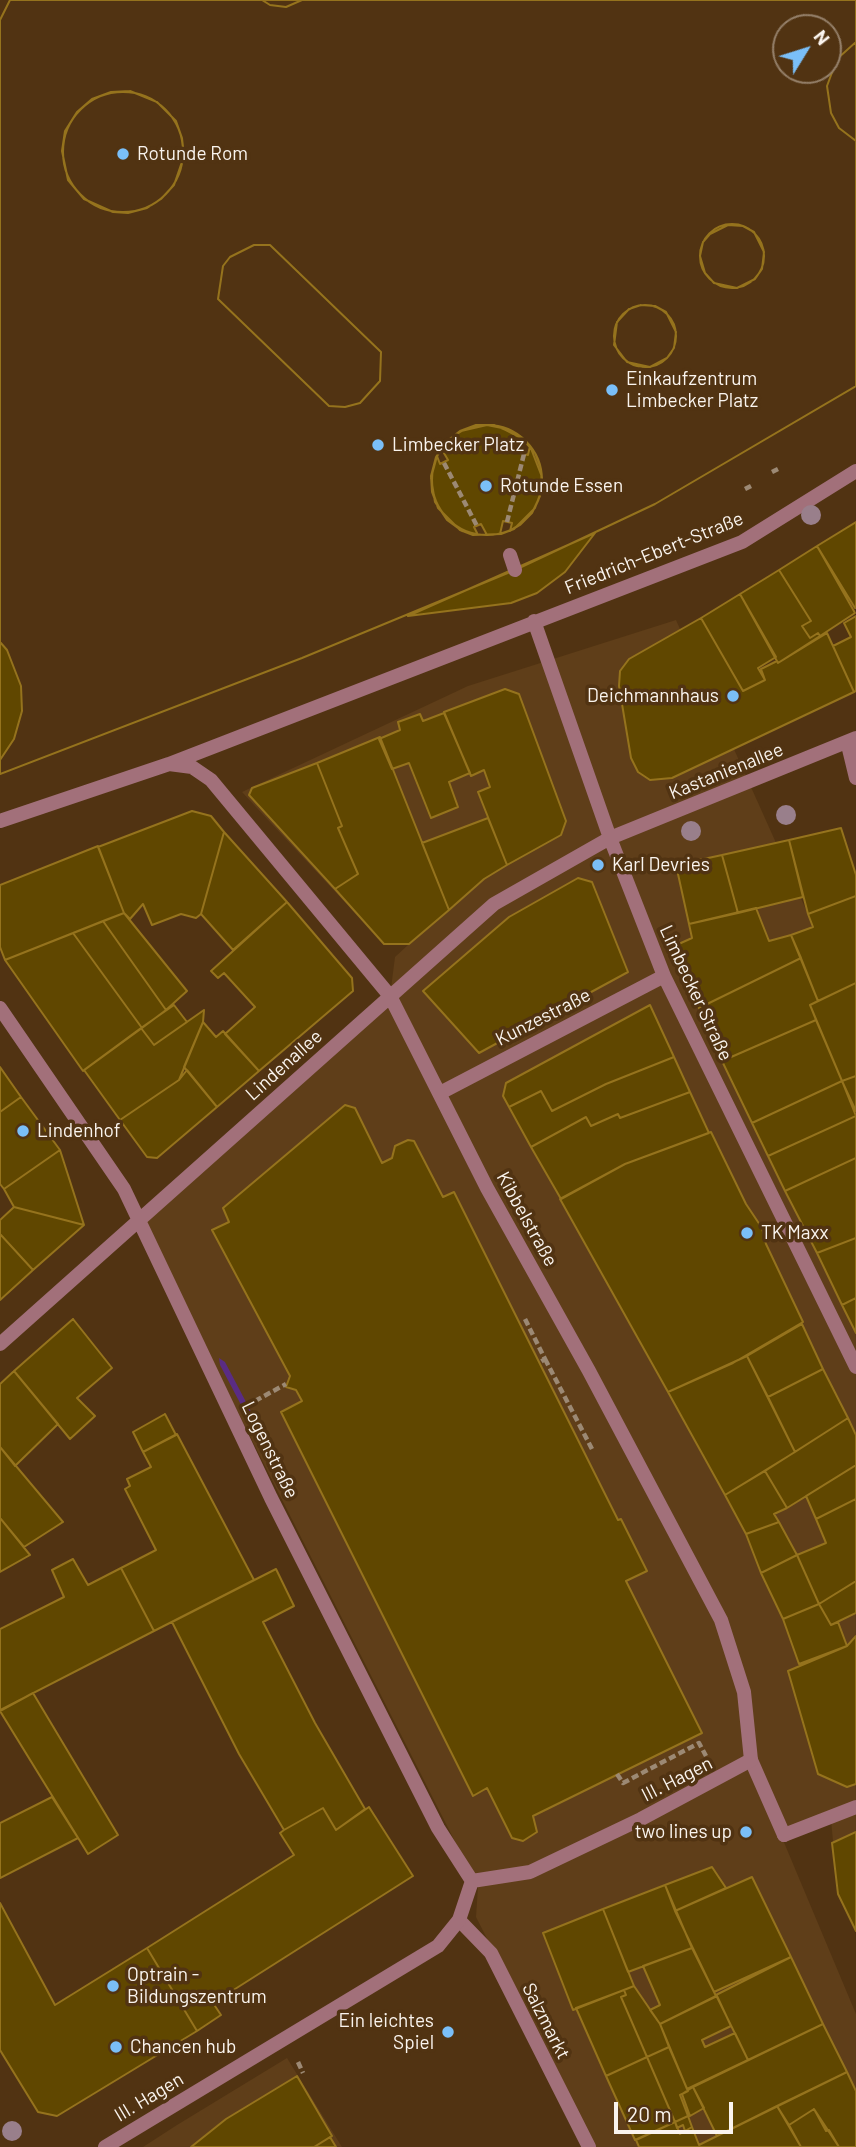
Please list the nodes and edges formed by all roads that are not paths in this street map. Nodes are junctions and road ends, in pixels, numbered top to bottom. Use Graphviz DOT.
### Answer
graph roads {
  1 [pos="856,471"];
  2 [pos="510,555"];
  3 [pos="515,570"];
  4 [pos="534,621"];
  5 [pos="856,738"];
  6 [pos="169,764"];
  7 [pos="856,778"];
  8 [pos="0,821"];
  9 [pos="610,838"];
  10 [pos="664,976"];
  11 [pos="390,996"];
  12 [pos="0,1008"];
  13 [pos="440,1093"];
  14 [pos="138,1221"];
  15 [pos="0,1344"];
  16 [pos="856,1367"];
  17 [pos="751,1760"];
  18 [pos="856,1807"];
  19 [pos="472,1881"];
  20 [pos="459,1920"];
  21 [pos="105,2147"];
  22 [pos="589,2147"];
  1 -- 4 [label="street, Friedrich-Ebert-Straße"];
  2 -- 3 [label="street"];
  4 -- 6 [label="street, Friedrich-Ebert-Straße"];
  4 -- 9 [label="street, Limbecker Straße"];
  5 -- 7 [label="street"];
  5 -- 9 [label="street, Kastanienallee"];
  6 -- 8 [label="street"];
  6 -- 11 [label="street, Kibbelstraße"];
  9 -- 10 [label="street, Limbecker Straße"];
  9 -- 11 [label="street, Lindenallee"];
  10 -- 13 [label="street, Kunzestraße"];
  10 -- 16 [label="street, Limbecker Straße"];
  11 -- 13 [label="street, Kibbelstraße"];
  11 -- 14 [label="street, Lindenallee"];
  12 -- 14 [label="street, Logenstraße"];
  13 -- 17 [label="street, Kibbelstraße"];
  14 -- 15 [label="street, Lindenallee"];
  14 -- 19 [label="street, Logenstraße"];
  17 -- 18 [label="street"];
  17 -- 19 [label="street, III. Hagen"];
  19 -- 20 [label="street"];
  20 -- 21 [label="street, III. Hagen"];
  20 -- 22 [label="street, Salzmarkt"];
}
